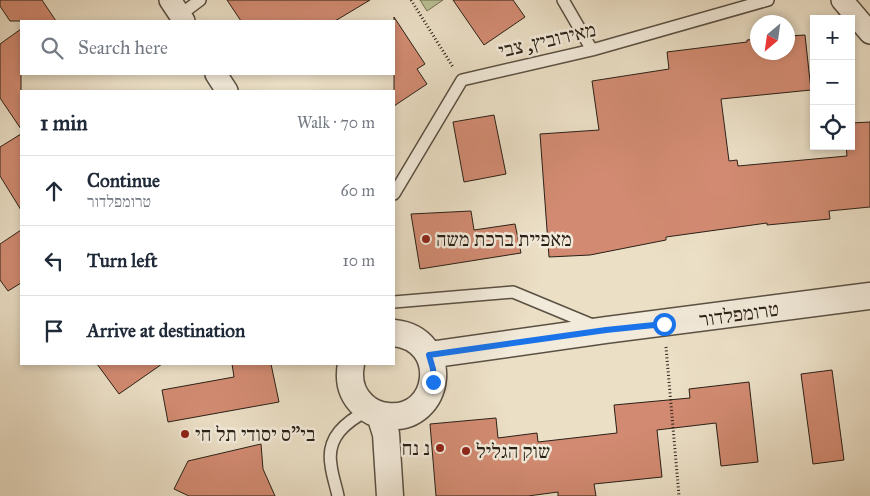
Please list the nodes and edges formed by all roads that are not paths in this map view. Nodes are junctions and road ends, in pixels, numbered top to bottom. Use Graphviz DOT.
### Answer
graph roads {
  1 [pos="200,0"];
  2 [pos="563,0"];
  3 [pos="768,0"];
  4 [pos="842,0"];
  5 [pos="178,12"];
  6 [pos="870,33"];
  7 [pos="592,50"];
  8 [pos="217,75"];
  9 [pos="226,90"];
  10 [pos="395,192"];
  11 [pos="870,296"];
  12 [pos="395,302"];
  13 [pos="606,330"];
  14 [pos="395,333"];
  15 [pos="429,355"];
  16 [pos="350,365"];
  17 [pos="374,412"];
  18 [pos="338,496"];
  19 [pos="390,496"];
  1 -- 5 [label="lane"];
  2 -- 7 [label="lane"];
  3 -- 7 [label="lane, מאירוביץ, צבי"];
  4 -- 6 [label="street"];
  7 -- 10 [label="lane, מאירוביץ, צבי"];
  8 -- 9 [label="street"];
  11 -- 13 [label="street, טרומפלדור"];
  12 -- 13 [label="lane"];
  13 -- 15 [label="street, טרומפלדור"];
  14 -- 15 [label="street"];
  15 -- 17 [label="street"];
  16 -- 17 [label="street"];
  17 -- 18 [label="lane"];
  17 -- 19 [label="street"];
}
